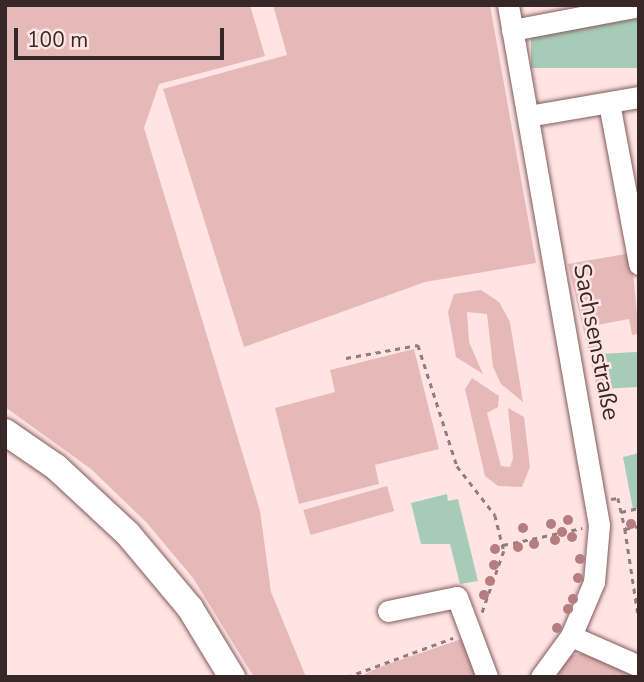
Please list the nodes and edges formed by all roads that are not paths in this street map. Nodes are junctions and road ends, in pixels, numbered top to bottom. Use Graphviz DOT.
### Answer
graph roads {
  1 [pos="508,5"];
  2 [pos="639,6"];
  3 [pos="512,30"];
  4 [pos="639,97"];
  5 [pos="608,103"];
  6 [pos="527,116"];
  7 [pos="639,264"];
  8 [pos="5,432"];
  9 [pos="388,611"];
  10 [pos="571,636"];
  11 [pos="639,666"];
  12 [pos="232,677"];
  13 [pos="487,677"];
  14 [pos="541,677"];
  1 -- 3 [label="street, Sachsenstraße"];
  2 -- 3 [label="street"];
  3 -- 6 [label="street, Sachsenstraße"];
  4 -- 5 [label="street"];
  5 -- 6 [label="street"];
  5 -- 7 [label="street"];
  6 -- 10 [label="street, Sachsenstraße"];
  8 -- 12 [label="main road"];
  9 -- 13 [label="street"];
  10 -- 11 [label="street"];
  10 -- 14 [label="street, Sachsenstraße"];
}
